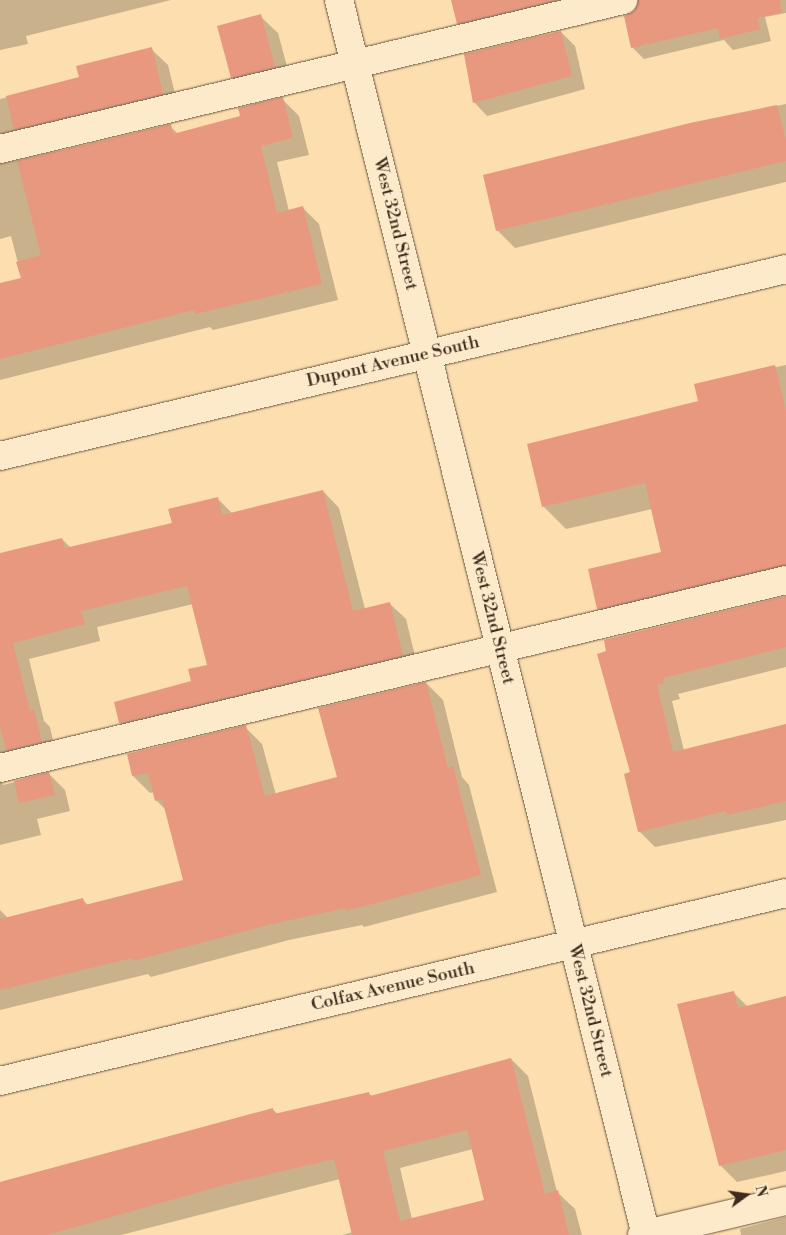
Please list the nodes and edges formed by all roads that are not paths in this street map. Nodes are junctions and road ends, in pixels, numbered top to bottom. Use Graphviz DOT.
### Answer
graph roads {
  1 [pos="339,0"];
  2 [pos="624,0"];
  3 [pos="355,64"];
  4 [pos="0,148"];
  5 [pos="786,270"];
  6 [pos="428,354"];
  7 [pos="0,456"];
  8 [pos="786,580"];
  9 [pos="500,648"];
  10 [pos="0,768"];
  11 [pos="786,893"];
  12 [pos="574,944"];
  13 [pos="0,1081"];
  14 [pos="786,1201"];
  15 [pos="645,1235"];
  1 -- 3 [label="street, West 32nd Street"];
  2 -- 3 [label="street"];
  3 -- 4 [label="street"];
  3 -- 6 [label="street, West 32nd Street"];
  5 -- 6 [label="street, Dupont Avenue South"];
  6 -- 7 [label="street, Dupont Avenue South"];
  6 -- 9 [label="street, West 32nd Street"];
  8 -- 9 [label="street"];
  9 -- 10 [label="street"];
  9 -- 12 [label="street, West 32nd Street"];
  11 -- 12 [label="street, Colfax Avenue South"];
  12 -- 13 [label="street, Colfax Avenue South"];
  12 -- 15 [label="street, West 32nd Street"];
  14 -- 15 [label="street"];
}
